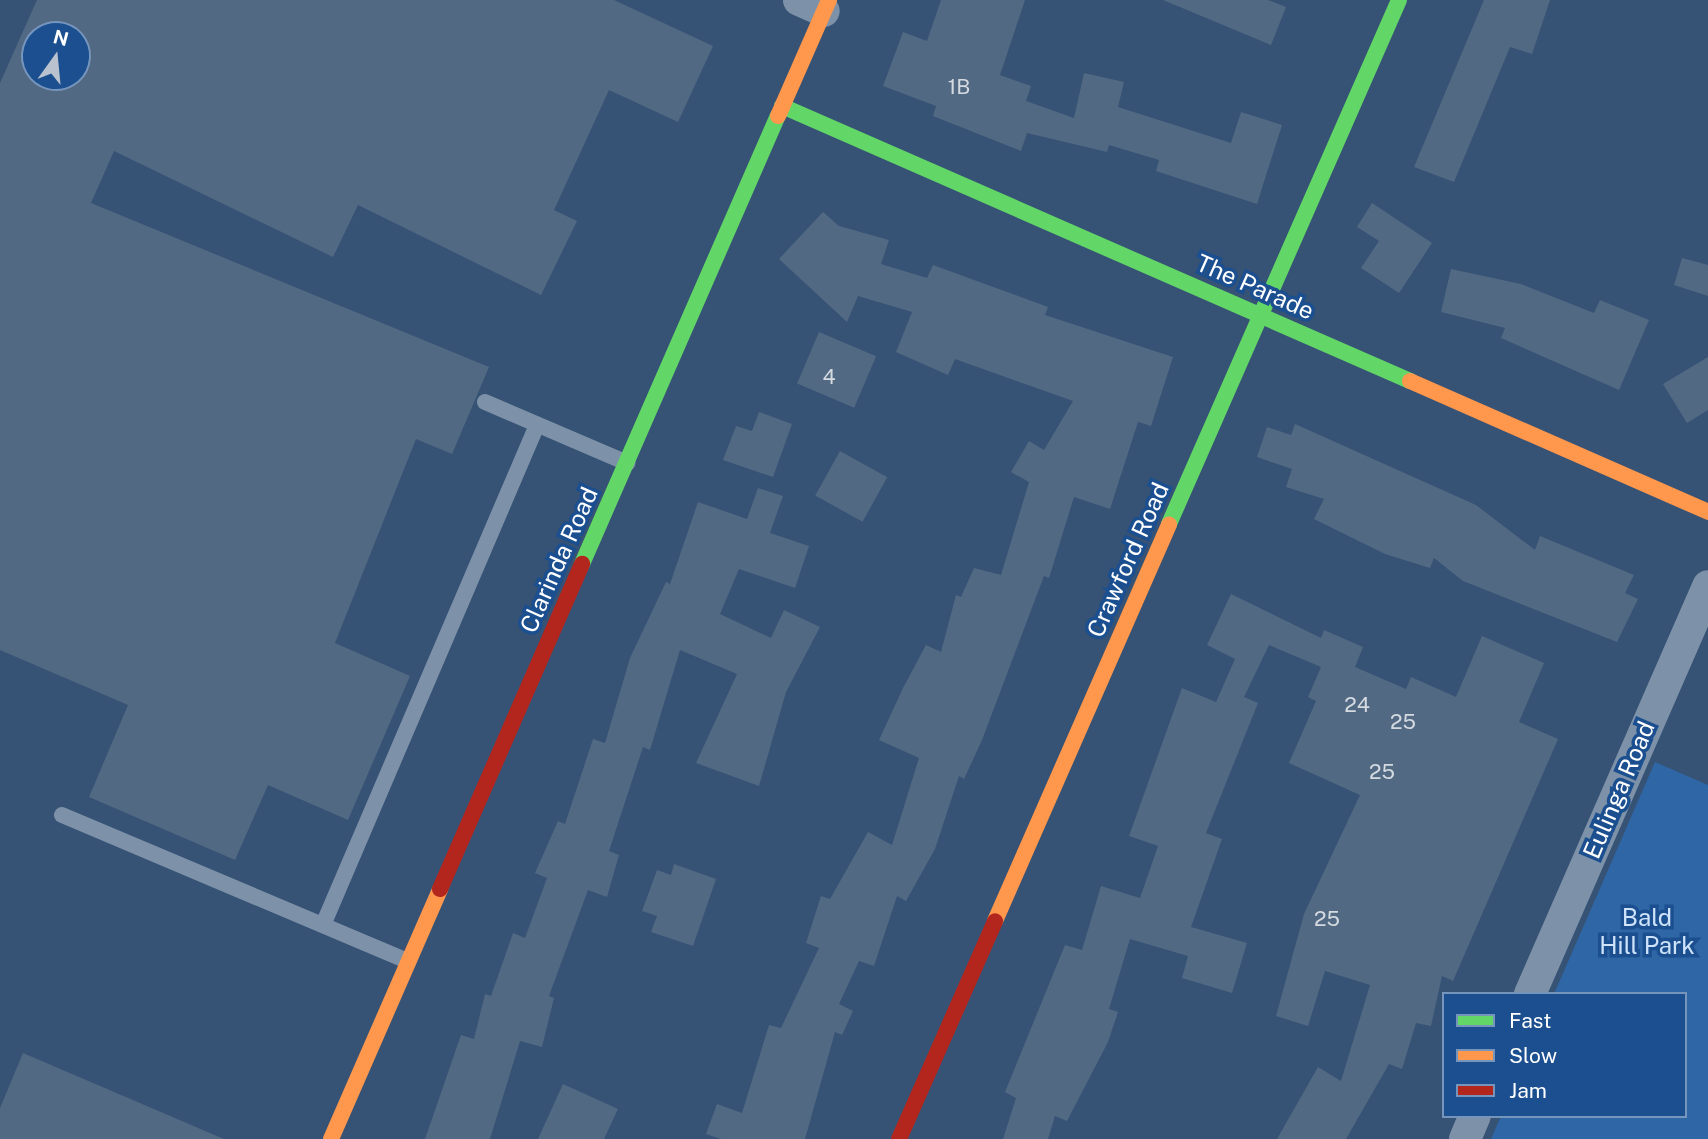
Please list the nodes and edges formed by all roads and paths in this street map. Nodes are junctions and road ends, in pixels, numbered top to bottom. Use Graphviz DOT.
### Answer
graph roads {
  1 [pos="1399,0"];
  2 [pos="817,4"];
  3 [pos="782,106"];
  4 [pos="1261,314"];
  5 [pos="485,402"];
  6 [pos="537,425"];
  7 [pos="626,463"];
  8 [pos="1708,512"];
  9 [pos="1708,586"];
  10 [pos="62,815"];
  11 [pos="323,925"];
  12 [pos="408,961"];
  13 [pos="1531,992"];
  14 [pos="1474,1118"];
  15 [pos="331,1139"];
  16 [pos="899,1139"];
  17 [pos="1465,1139"];
  1 -- 4 [label="street, Crawford Road"];
  2 -- 3 [label="street, Clarinda Road"];
  3 -- 4 [label="street, The Parade"];
  3 -- 7 [label="street, Clarinda Road"];
  4 -- 8 [label="street, The Parade"];
  4 -- 16 [label="street, Crawford Road"];
  5 -- 6 [label="lane"];
  6 -- 7 [label="lane"];
  6 -- 11 [label="lane"];
  7 -- 12 [label="street, Clarinda Road"];
  9 -- 13 [label="street, Eulinga Road"];
  10 -- 11 [label="lane"];
  11 -- 12 [label="lane"];
  12 -- 15 [label="street, Clarinda Road"];
  14 -- 17 [label="street"];
}
